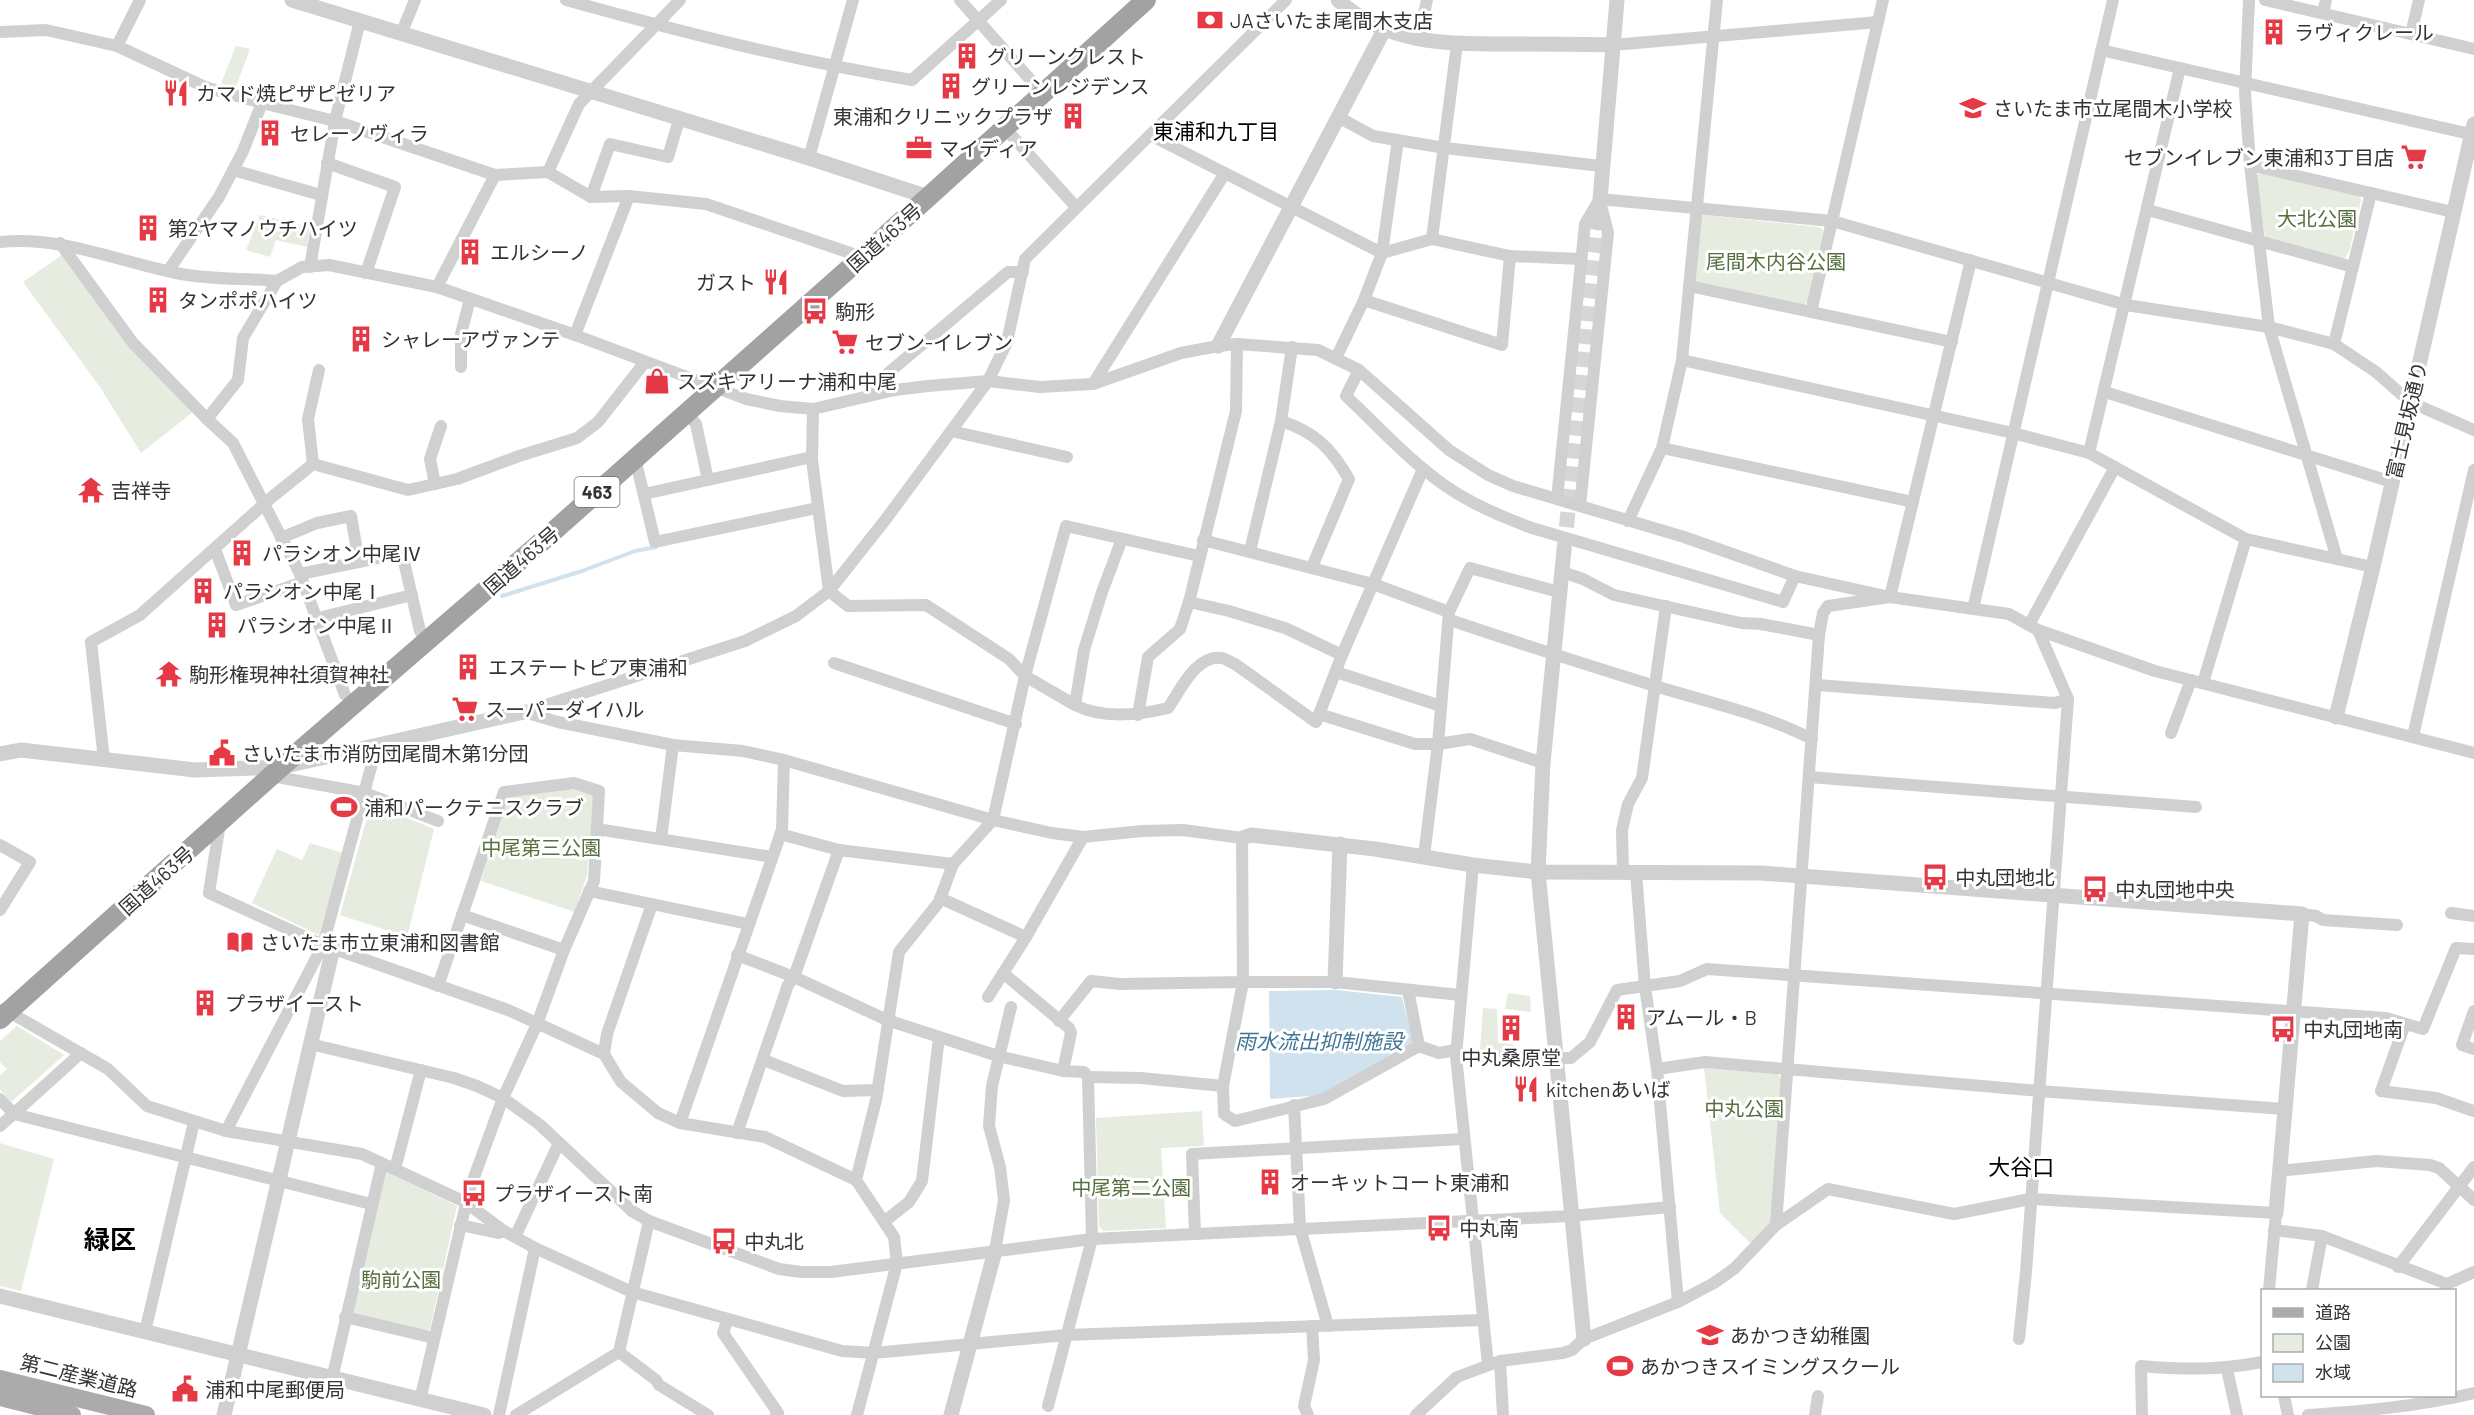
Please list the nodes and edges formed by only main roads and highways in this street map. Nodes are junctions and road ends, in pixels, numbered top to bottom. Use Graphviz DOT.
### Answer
graph roads {
  1 [pos="1146,0"];
  2 [pos="3,1012"];
  3 [pos="0,1378"];
  4 [pos="0,1397"];
  5 [pos="72,1415"];
  6 [pos="146,1415"];
  1 -- 2 [label="highway, 国道463号 / 463"];
  3 -- 6 [label="main road, 第二産業道路"];
  4 -- 5 [label="main road, 第二産業道路"];
}
